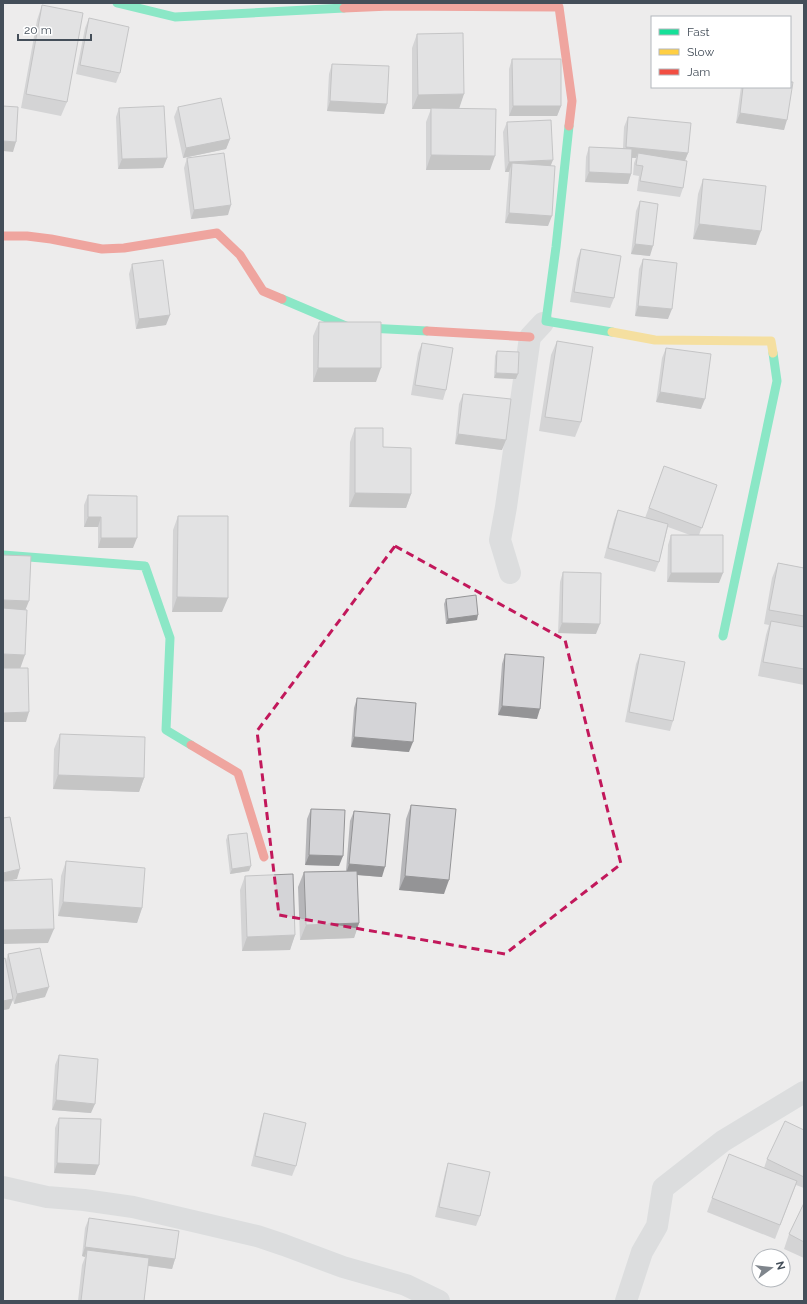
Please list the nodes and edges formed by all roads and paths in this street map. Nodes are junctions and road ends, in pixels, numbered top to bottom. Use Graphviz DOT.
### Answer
graph roads {
  1 [pos="117,3"];
  2 [pos="3,236"];
  3 [pos="546,321"];
  4 [pos="530,337"];
  5 [pos="3,555"];
  6 [pos="510,573"];
  7 [pos="723,636"];
  8 [pos="264,857"];
  9 [pos="804,1092"];
  10 [pos="3,1187"];
  11 [pos="439,1301"];
  12 [pos="626,1301"];
  1 -- 3 [label="street"];
  2 -- 4 [label="street"];
  3 -- 4 [label="street"];
  3 -- 7 [label="street"];
  4 -- 6 [label="street"];
  5 -- 8 [label="street"];
  9 -- 12 [label="street"];
  10 -- 11 [label="street"];
}
